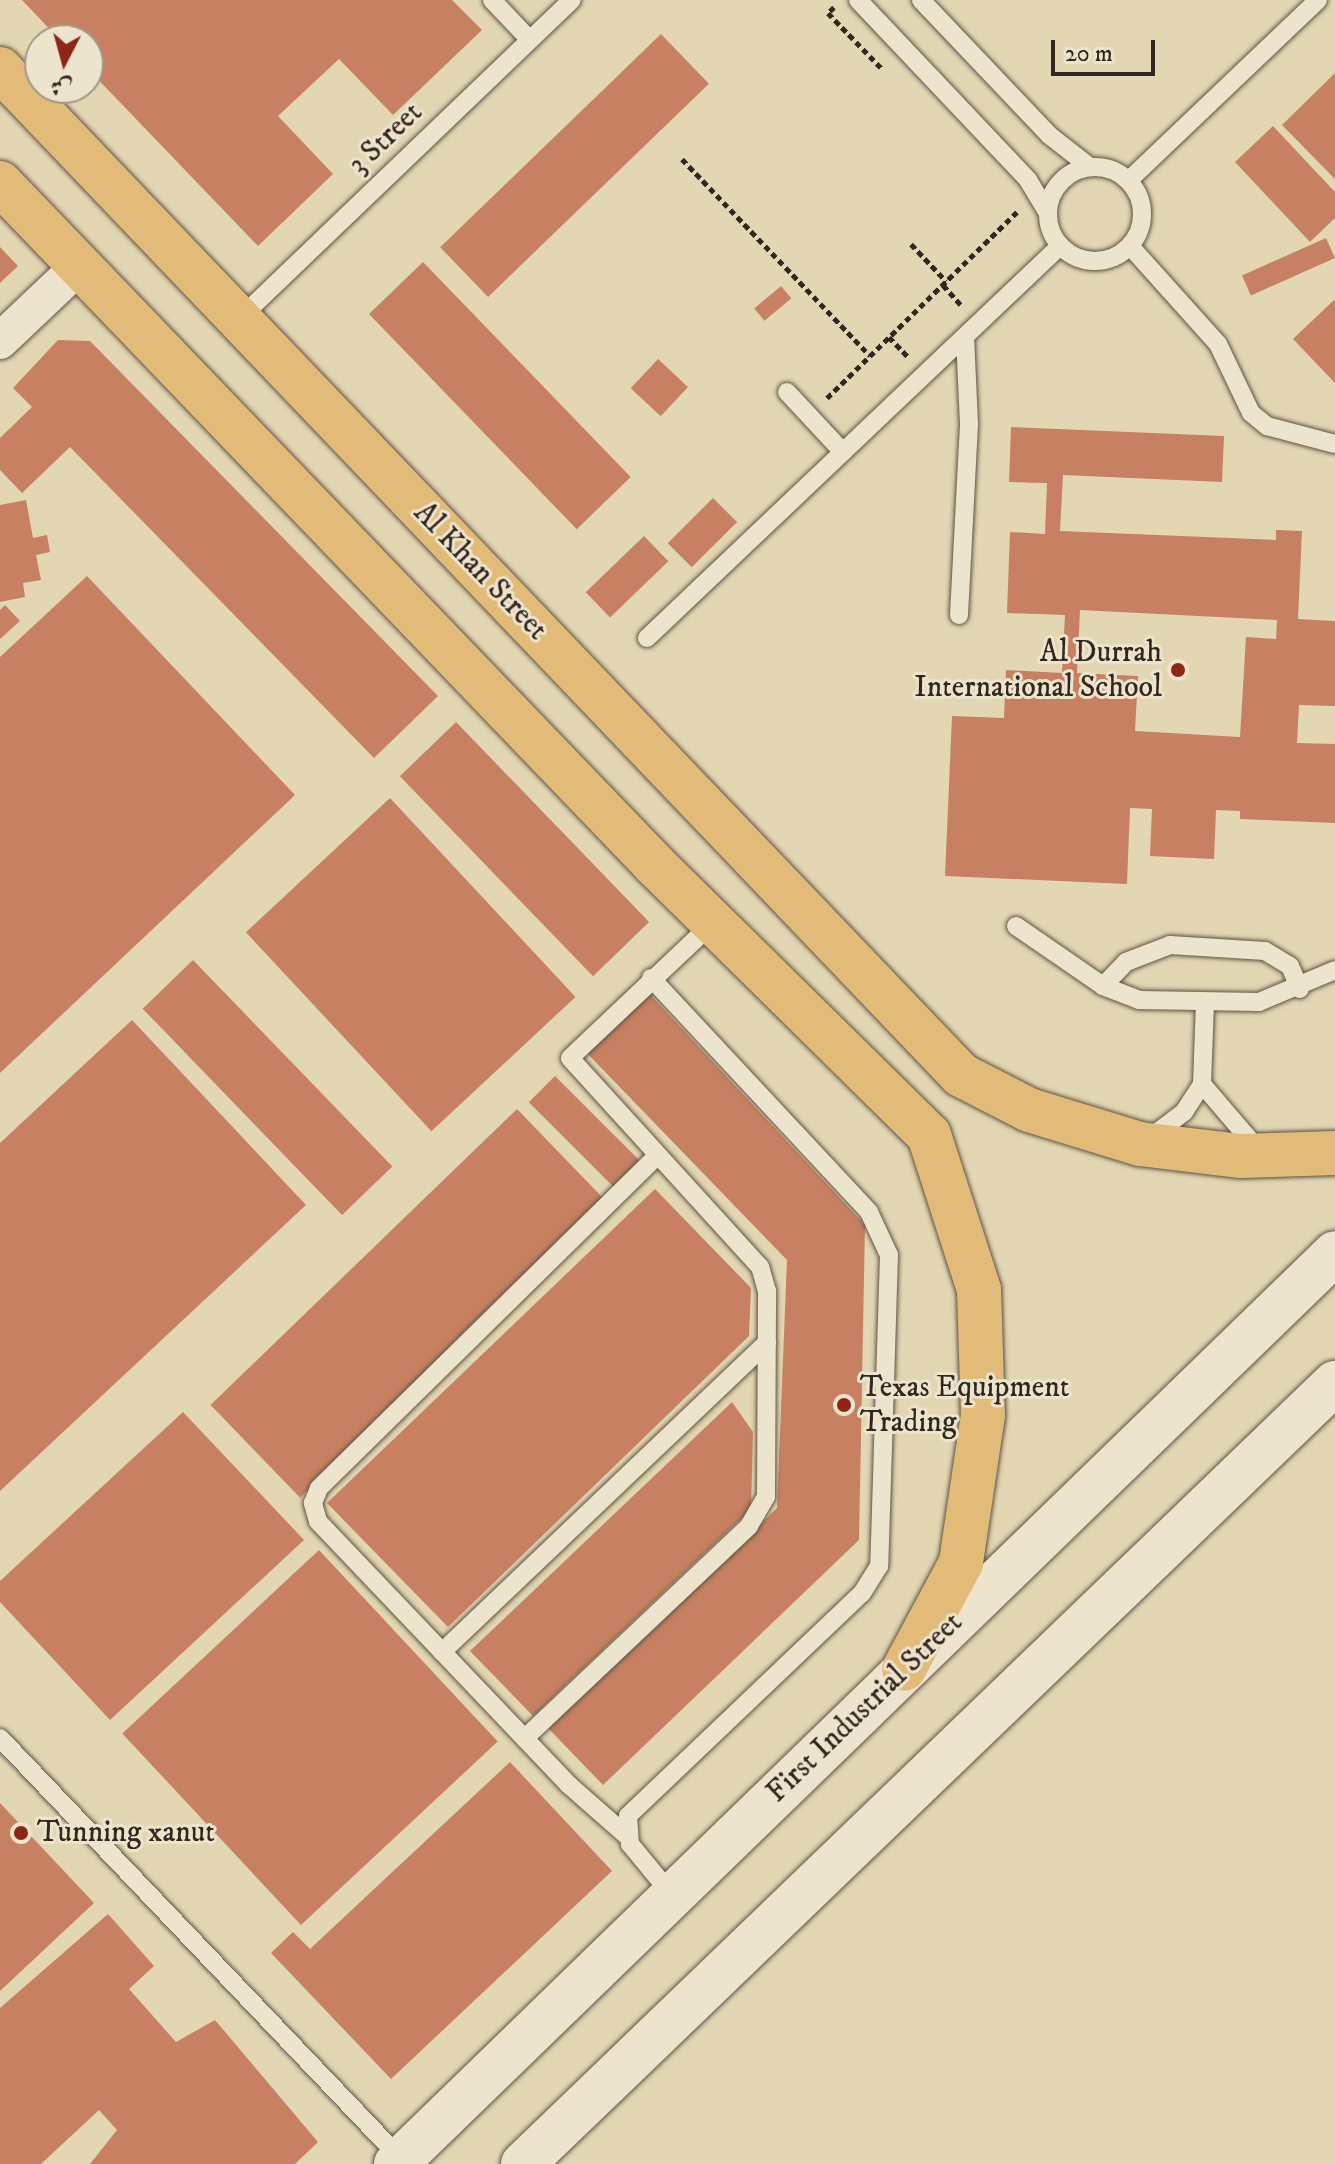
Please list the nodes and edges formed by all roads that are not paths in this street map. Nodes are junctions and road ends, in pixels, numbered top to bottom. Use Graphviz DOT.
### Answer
graph roads {
  1 [pos="492,0"];
  2 [pos="572,0"];
  3 [pos="858,0"];
  4 [pos="921,0"];
  5 [pos="1318,0"];
  6 [pos="530,40"];
  7 [pos="0,69"];
  8 [pos="1090,167"];
  9 [pos="1129,180"];
  10 [pos="0,183"];
  11 [pos="1047,212"];
  12 [pos="1060,246"];
  13 [pos="1130,246"];
  14 [pos="79,266"];
  15 [pos="239,319"];
  16 [pos="965,337"];
  17 [pos="0,341"];
  18 [pos="787,392"];
  19 [pos="1335,444"];
  20 [pos="843,452"];
  21 [pos="959,615"];
  22 [pos="647,638"];
  23 [pos="713,923"];
  24 [pos="1016,926"];
  25 [pos="1335,970"];
  26 [pos="651,978"];
  27 [pos="1103,986"];
  28 [pos="1300,989"];
  29 [pos="1205,1003"];
  30 [pos="1202,1084"];
  31 [pos="1140,1144"];
  32 [pos="1335,1153"];
  33 [pos="656,1157"];
  34 [pos="1265,1157"];
  35 [pos="1335,1253"];
  36 [pos="767,1342"];
  37 [pos="1335,1383"];
  38 [pos="442,1652"];
  39 [pos="904,1669"];
  40 [pos="0,1738"];
  41 [pos="525,1738"];
  42 [pos="626,1835"];
  43 [pos="672,1895"];
  44 [pos="398,2161"];
  45 [pos="523,2164"];
  1 -- 6 [label="lane"];
  2 -- 6 [label="lane, 3 Street"];
  3 -- 11 [label="lane"];
  4 -- 8 [label="lane"];
  5 -- 9 [label="lane"];
  6 -- 15 [label="lane, 3 Street"];
  7 -- 15 [label="main road, Al Khan Street"];
  8 -- 9 [label="lane"];
  8 -- 11 [label="lane"];
  9 -- 13 [label="lane"];
  10 -- 14 [label="main road"];
  11 -- 12 [label="lane"];
  12 -- 13 [label="lane"];
  12 -- 16 [label="lane"];
  13 -- 19 [label="lane"];
  14 -- 17 [label="street"];
  14 -- 23 [label="main road"];
  15 -- 31 [label="main road, Al Khan Street"];
  16 -- 20 [label="lane"];
  16 -- 21 [label="lane"];
  18 -- 20 [label="lane"];
  20 -- 22 [label="lane"];
  23 -- 26 [label="lane"];
  23 -- 39 [label="main road"];
  24 -- 27 [label="lane"];
  25 -- 28 [label="lane"];
  26 -- 33 [label="lane"];
  26 -- 42 [label="lane"];
  27 -- 28 [label="lane"];
  27 -- 29 [label="lane"];
  28 -- 29 [label="lane"];
  29 -- 30 [label="lane"];
  30 -- 31 [label="lane"];
  30 -- 34 [label="lane"];
  31 -- 34 [label="main road, Al Khan Street"];
  32 -- 34 [label="main road, Al Khan Street"];
  33 -- 36 [label="lane"];
  33 -- 38 [label="lane"];
  35 -- 39 [label="main road, First Industrial Street"];
  36 -- 38 [label="lane"];
  36 -- 41 [label="lane"];
  37 -- 45 [label="main road"];
  38 -- 41 [label="lane"];
  39 -- 43 [label="main road, First Industrial Street"];
  40 -- 44 [label="lane"];
  41 -- 42 [label="lane"];
  42 -- 43 [label="lane"];
  43 -- 44 [label="main road, First Industrial Street"];
}
